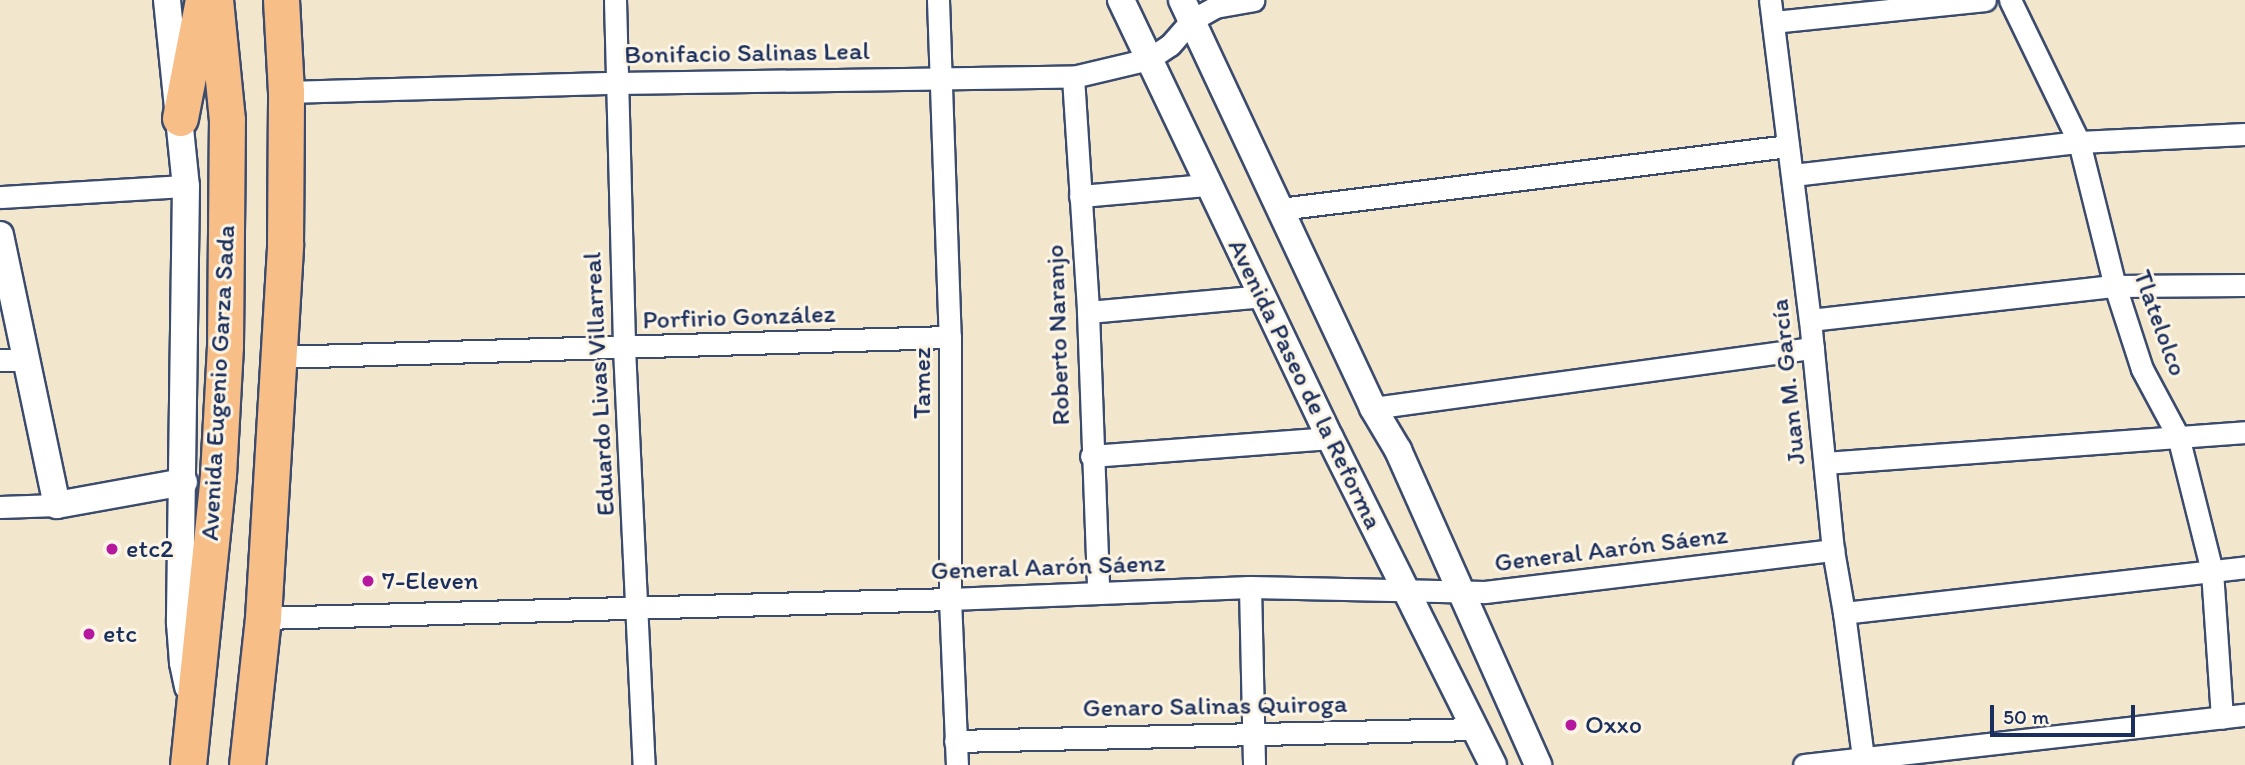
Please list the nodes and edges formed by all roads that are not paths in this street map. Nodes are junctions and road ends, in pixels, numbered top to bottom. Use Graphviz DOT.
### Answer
graph roads {
  1 [pos="167,0"];
  2 [pos="203,0"];
  3 [pos="215,0"];
  4 [pos="281,0"];
  5 [pos="615,0"];
  6 [pos="937,0"];
  7 [pos="1121,0"];
  8 [pos="1253,0"];
  9 [pos="1770,0"];
  10 [pos="1985,0"];
  11 [pos="2010,0"];
  12 [pos="1187,10"];
  13 [pos="1773,22"];
  14 [pos="1149,59"];
  15 [pos="1073,77"];
  16 [pos="940,78"];
  17 [pos="616,83"];
  18 [pos="286,92"];
  19 [pos="180,118"];
  20 [pos="2245,134"];
  21 [pos="2078,142"];
  22 [pos="1788,146"];
  23 [pos="1793,175"];
  24 [pos="1208,185"];
  25 [pos="186,186"];
  26 [pos="1080,196"];
  27 [pos="0,197"];
  28 [pos="1280,209"];
  29 [pos="0,235"];
  30 [pos="2115,285"];
  31 [pos="2245,285"];
  32 [pos="1264,296"];
  33 [pos="1088,312"];
  34 [pos="1810,320"];
  35 [pos="950,337"];
  36 [pos="624,348"];
  37 [pos="1813,348"];
  38 [pos="279,358"];
  39 [pos="0,360"];
  40 [pos="28,360"];
  41 [pos="1373,408"];
  42 [pos="2245,432"];
  43 [pos="2178,436"];
  44 [pos="1330,438"];
  45 [pos="1091,456"];
  46 [pos="1825,463"];
  47 [pos="184,482"];
  48 [pos="57,505"];
  49 [pos="0,507"];
  50 [pos="1833,550"];
  51 [pos="2245,566"];
  52 [pos="2212,571"];
  53 [pos="1250,587"];
  54 [pos="1405,588"];
  55 [pos="1098,591"];
  56 [pos="1464,593"];
  57 [pos="950,599"];
  58 [pos="639,609"];
  59 [pos="1844,613"];
  60 [pos="263,618"];
  61 [pos="195,715"];
  62 [pos="2245,715"];
  63 [pos="2222,718"];
  64 [pos="1475,729"];
  65 [pos="1252,732"];
  66 [pos="956,741"];
  67 [pos="1863,758"];
  68 [pos="188,765"];
  69 [pos="247,765"];
  70 [pos="644,765"];
  71 [pos="957,765"];
  72 [pos="1254,765"];
  73 [pos="1493,765"];
  74 [pos="1538,765"];
  75 [pos="1804,765"];
  1 -- 19 [label="street"];
  2 -- 19 [label="highway"];
  3 -- 61 [label="highway, Avenida Eugenio Garza Sada"];
  4 -- 18 [label="highway"];
  5 -- 17 [label="street, Eduardo Livas Villarreal"];
  6 -- 16 [label="street, Tamez"];
  7 -- 14 [label="street, Avenida Paseo de la Reforma"];
  8 -- 12 [label="street"];
  9 -- 13 [label="street, Juan M. García"];
  10 -- 13 [label="street"];
  11 -- 21 [label="street, Tlatelolco"];
  12 -- 14 [label="street, Bonifacio Salinas Leal"];
  12 -- 28 [label="street, Avenida Paseo de la Reforma"];
  13 -- 22 [label="street, Juan M. García"];
  14 -- 15 [label="street, Bonifacio Salinas Leal"];
  14 -- 24 [label="street, Avenida Paseo de la Reforma"];
  15 -- 16 [label="street, Bonifacio Salinas Leal"];
  15 -- 26 [label="street, Roberto Naranjo"];
  16 -- 17 [label="street, Bonifacio Salinas Leal"];
  16 -- 35 [label="street, Tamez"];
  17 -- 18 [label="street, Bonifacio Salinas Leal"];
  17 -- 36 [label="street, Eduardo Livas Villarreal"];
  18 -- 38 [label="highway"];
  19 -- 25 [label="street"];
  20 -- 21 [label="street"];
  21 -- 23 [label="street"];
  21 -- 30 [label="street, Tlatelolco"];
  22 -- 23 [label="street, Juan M. García"];
  22 -- 28 [label="street"];
  23 -- 34 [label="street, Juan M. García"];
  24 -- 26 [label="street"];
  24 -- 32 [label="street, Avenida Paseo de la Reforma"];
  25 -- 27 [label="street"];
  25 -- 47 [label="street"];
  26 -- 33 [label="street, Roberto Naranjo"];
  28 -- 41 [label="street, Avenida Paseo de la Reforma"];
  29 -- 40 [label="street"];
  30 -- 31 [label="street"];
  30 -- 34 [label="street"];
  30 -- 43 [label="street, Tlatelolco"];
  32 -- 33 [label="street"];
  32 -- 44 [label="street, Avenida Paseo de la Reforma"];
  33 -- 45 [label="street, Roberto Naranjo"];
  34 -- 37 [label="street, Juan M. García"];
  35 -- 36 [label="street, Porfirio González"];
  35 -- 57 [label="street, Tamez"];
  36 -- 38 [label="street, Porfirio González"];
  36 -- 58 [label="street, Eduardo Livas Villarreal"];
  37 -- 41 [label="street"];
  37 -- 46 [label="street, Juan M. García"];
  38 -- 60 [label="highway"];
  39 -- 40 [label="street"];
  40 -- 48 [label="street"];
  41 -- 56 [label="street, Avenida Paseo de la Reforma"];
  42 -- 43 [label="street"];
  43 -- 46 [label="street"];
  43 -- 52 [label="street, Tlatelolco"];
  44 -- 45 [label="street"];
  44 -- 54 [label="street, Avenida Paseo de la Reforma"];
  45 -- 55 [label="street, Roberto Naranjo"];
  46 -- 50 [label="street, Juan M. García"];
  47 -- 48 [label="street"];
  47 -- 61 [label="street"];
  48 -- 49 [label="street"];
  50 -- 56 [label="street, General Aarón Sáenz"];
  50 -- 59 [label="street, Juan M. García"];
  51 -- 52 [label="street"];
  52 -- 59 [label="street"];
  52 -- 63 [label="street, Tlatelolco"];
  53 -- 54 [label="street, General Aarón Sáenz"];
  53 -- 55 [label="street, General Aarón Sáenz"];
  53 -- 65 [label="street"];
  54 -- 56 [label="street, General Aarón Sáenz"];
  54 -- 64 [label="street, Avenida Paseo de la Reforma"];
  55 -- 57 [label="street, General Aarón Sáenz"];
  56 -- 74 [label="street, Avenida Paseo de la Reforma"];
  57 -- 58 [label="street, General Aarón Sáenz"];
  57 -- 66 [label="street, Tamez"];
  58 -- 60 [label="street, General Aarón Sáenz"];
  58 -- 70 [label="street, Eduardo Livas Villarreal"];
  59 -- 67 [label="street, Juan M. García"];
  60 -- 69 [label="highway"];
  61 -- 68 [label="highway, Avenida Eugenio Garza Sada"];
  62 -- 63 [label="street"];
  63 -- 67 [label="street"];
  64 -- 65 [label="street, Genaro Salinas Quiroga"];
  64 -- 73 [label="street, Avenida Paseo de la Reforma"];
  65 -- 66 [label="street, Genaro Salinas Quiroga"];
  65 -- 72 [label="street"];
  66 -- 71 [label="street, Tamez"];
  67 -- 75 [label="street"];
}
